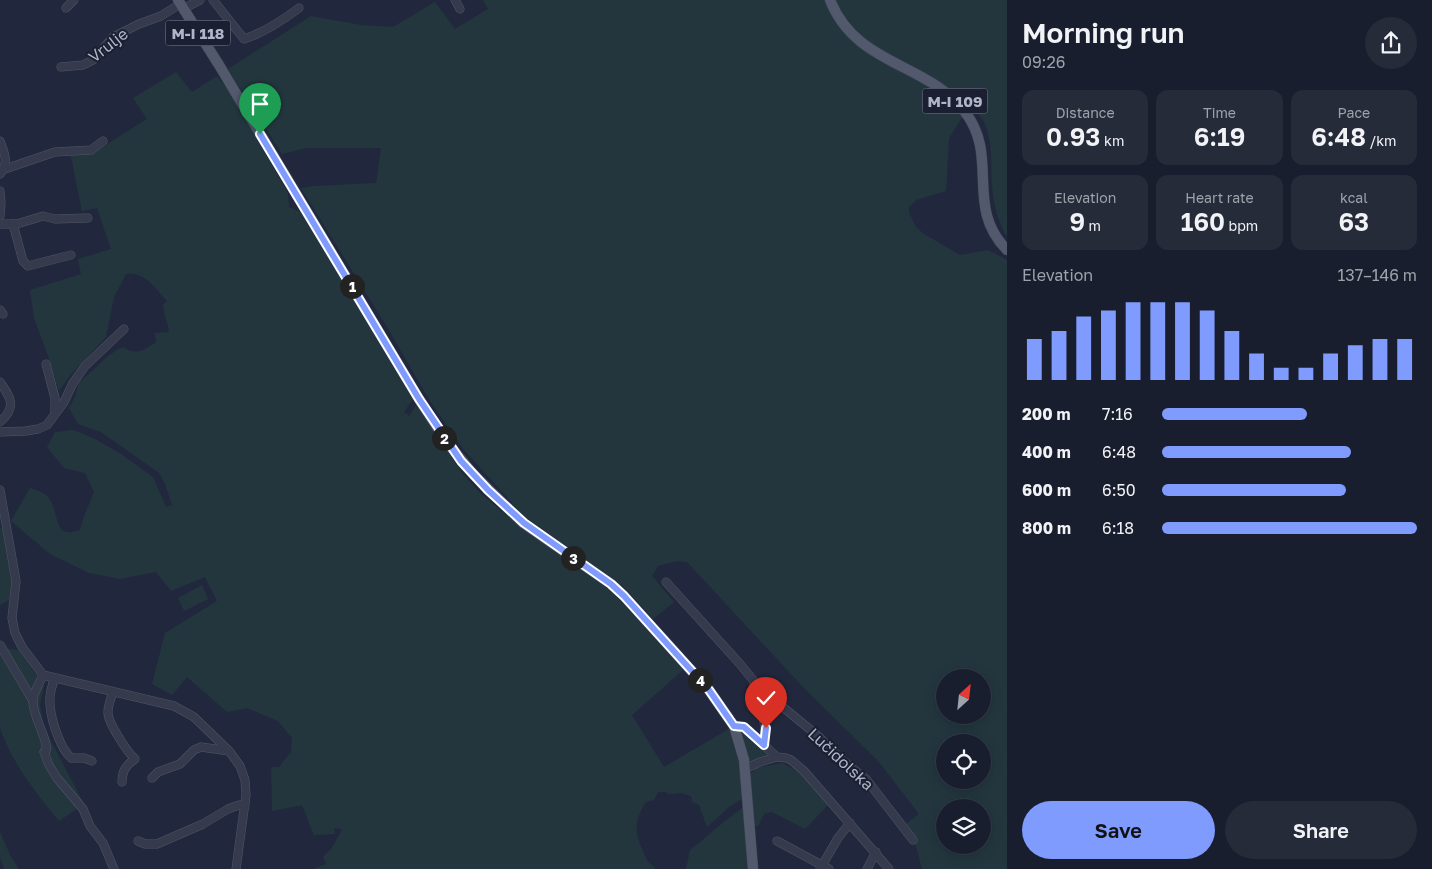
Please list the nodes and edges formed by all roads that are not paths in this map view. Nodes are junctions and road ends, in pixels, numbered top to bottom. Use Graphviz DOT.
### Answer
graph roads {
  1 [pos="74,0"];
  2 [pos="200,0"];
  3 [pos="213,0"];
  4 [pos="455,0"];
  5 [pos="830,0"];
  6 [pos="180,4"];
  7 [pos="66,8"];
  8 [pos="299,8"];
  9 [pos="460,9"];
  10 [pos="62,67"];
  11 [pos="0,141"];
  12 [pos="103,141"];
  13 [pos="2,172"];
  14 [pos="0,191"];
  15 [pos="0,216"];
  16 [pos="88,218"];
  17 [pos="0,224"];
  18 [pos="13,224"];
  19 [pos="1007,250"];
  20 [pos="71,255"];
  21 [pos="124,329"];
  22 [pos="46,364"];
  23 [pos="0,382"];
  24 [pos="55,414"];
  25 [pos="0,422"];
  26 [pos="0,432"];
  27 [pos="0,490"];
  28 [pos="666,582"];
  29 [pos="0,645"];
  30 [pos="43,675"];
  31 [pos="54,678"];
  32 [pos="113,692"];
  33 [pos="756,692"];
  34 [pos="33,701"];
  35 [pos="734,726"];
  36 [pos="764,745"];
  37 [pos="229,751"];
  38 [pos="777,757"];
  39 [pos="92,762"];
  40 [pos="745,769"];
  41 [pos="152,778"];
  42 [pos="122,782"];
  43 [pos="245,805"];
  44 [pos="850,823"];
  45 [pos="913,840"];
  46 [pos="138,841"];
  47 [pos="777,841"];
  48 [pos="876,852"];
  49 [pos="824,868"];
  50 [pos="114,869"];
  51 [pos="236,869"];
  52 [pos="753,869"];
  53 [pos="867,869"];
  54 [pos="889,869"];
  1 -- 7 [label="street"];
  2 -- 6 [label="street, Vrulje"];
  3 -- 8 [label="street"];
  4 -- 9 [label="street"];
  5 -- 19 [label="main road, M-I 109"];
  6 -- 10 [label="street, Vrulje"];
  6 -- 35 [label="main road, M-I 118"];
  11 -- 13 [label="street"];
  12 -- 13 [label="street"];
  14 -- 15 [label="street"];
  16 -- 18 [label="street"];
  17 -- 18 [label="street"];
  18 -- 20 [label="street"];
  21 -- 24 [label="street"];
  22 -- 24 [label="street"];
  23 -- 25 [label="street"];
  24 -- 26 [label="street"];
  27 -- 30 [label="street"];
  28 -- 33 [label="street"];
  29 -- 34 [label="street"];
  30 -- 31 [label="street"];
  30 -- 34 [label="street"];
  31 -- 32 [label="street"];
  31 -- 39 [label="street"];
  32 -- 37 [label="street"];
  32 -- 42 [label="street"];
  33 -- 36 [label="street"];
  33 -- 45 [label="street, Lučidolska"];
  34 -- 50 [label="street"];
  35 -- 36 [label="street"];
  35 -- 40 [label="main road, M-I 118"];
  36 -- 38 [label="street"];
  37 -- 41 [label="street"];
  37 -- 43 [label="street"];
  38 -- 40 [label="street"];
  38 -- 44 [label="street"];
  40 -- 52 [label="main road, M-I 118"];
  43 -- 46 [label="street"];
  43 -- 51 [label="street"];
  44 -- 48 [label="street"];
  44 -- 49 [label="street"];
  47 -- 49 [label="street"];
  48 -- 53 [label="street"];
  48 -- 54 [label="street"];
}
